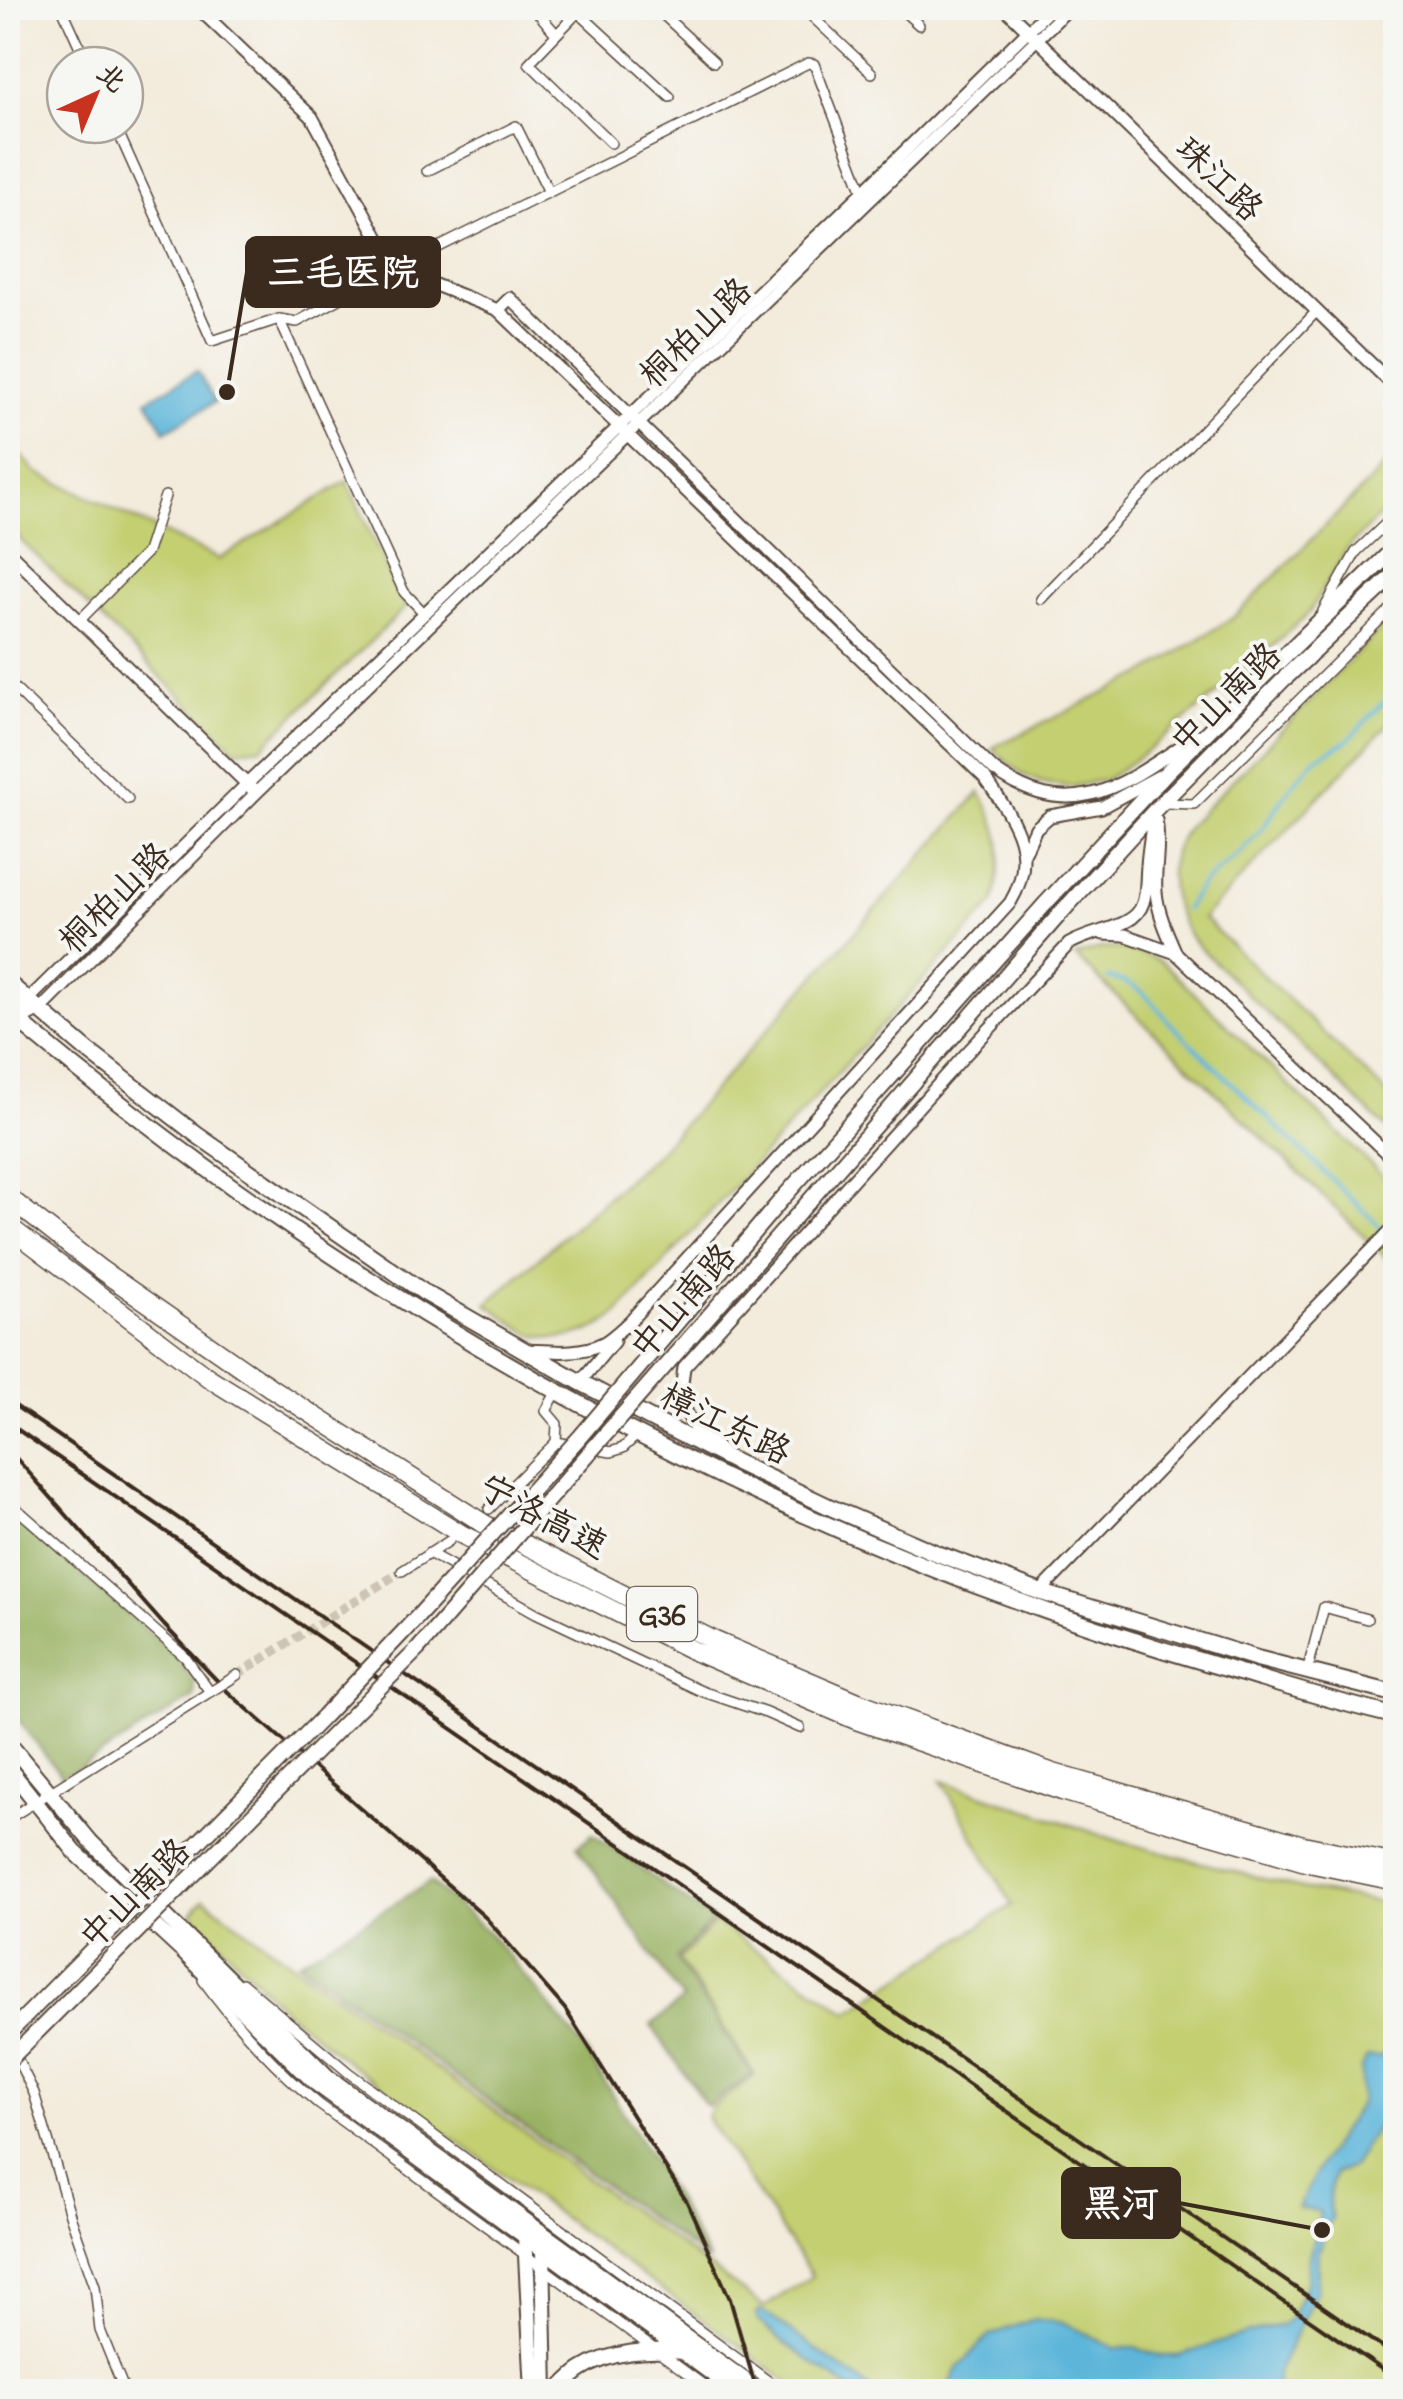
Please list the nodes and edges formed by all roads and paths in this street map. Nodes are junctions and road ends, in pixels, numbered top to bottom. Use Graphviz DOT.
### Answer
graph roads {
  1 [pos="62,8"];
  2 [pos="198,8"];
  3 [pos="534,8"];
  4 [pos="656,8"];
  5 [pos="803,8"];
  6 [pos="900,8"];
  7 [pos="1006,8"];
  8 [pos="1051,8"];
  9 [pos="1069,8"];
  10 [pos="580,10"];
  11 [pos="669,12"];
  12 [pos="919,26"];
  13 [pos="556,34"];
  14 [pos="1033,34"];
  15 [pos="79,45"];
  16 [pos="714,62"];
  17 [pos="872,73"];
  18 [pos="670,97"];
  19 [pos="611,142"];
  20 [pos="124,145"];
  21 [pos="427,171"];
  22 [pos="549,192"];
  23 [pos="864,192"];
  24 [pos="395,268"];
  25 [pos="498,310"];
  26 [pos="1317,311"];
  27 [pos="279,320"];
  28 [pos="1396,388"];
  29 [pos="635,419"];
  30 [pos="624,430"];
  31 [pos="165,496"];
  32 [pos="1396,514"];
  33 [pos="1396,547"];
  34 [pos="8,551"];
  35 [pos="1396,574"];
  36 [pos="1042,599"];
  37 [pos="1396,604"];
  38 [pos="424,613"];
  39 [pos="79,621"];
  40 [pos="1314,626"];
  41 [pos="1282,670"];
  42 [pos="8,682"];
  43 [pos="18,692"];
  44 [pos="8,702"];
  45 [pos="1214,725"];
  46 [pos="1167,772"];
  47 [pos="252,789"];
  48 [pos="128,799"];
  49 [pos="1159,807"];
  50 [pos="1023,856"];
  51 [pos="1091,933"];
  52 [pos="1176,952"];
  53 [pos="8,983"];
  54 [pos="34,1005"];
  55 [pos="13,1016"];
  56 [pos="1396,1162"];
  57 [pos="8,1197"];
  58 [pos="1396,1225"];
  59 [pos="8,1226"];
  60 [pos="630,1322"];
  61 [pos="526,1350"];
  62 [pos="580,1382"];
  63 [pos="557,1390"];
  64 [pos="637,1435"];
  65 [pos="556,1442"];
  66 [pos="735,1462"];
  67 [pos="8,1501"];
  68 [pos="489,1508"];
  69 [pos="449,1541"];
  70 [pos="430,1554"];
  71 [pos="402,1571"];
  72 [pos="1040,1592"];
  73 [pos="1367,1619"];
  74 [pos="1307,1672"];
  75 [pos="232,1678"];
  76 [pos="212,1690"];
  77 [pos="1396,1694"];
  78 [pos="1396,1716"];
  79 [pos="800,1728"];
  80 [pos="8,1742"];
  81 [pos="8,1767"];
  82 [pos="49,1792"];
  83 [pos="35,1801"];
  84 [pos="8,1819"];
  85 [pos="1396,1864"];
  86 [pos="1396,1881"];
  87 [pos="190,1949"];
  88 [pos="8,2037"];
  89 [pos="8,2062"];
  90 [pos="535,2227"];
  91 [pos="543,2250"];
  92 [pos="526,2255"];
  93 [pos="543,2268"];
  94 [pos="658,2350"];
  95 [pos="686,2352"];
  96 [pos="125,2392"];
  97 [pos="532,2392"];
  98 [pos="546,2392"];
  99 [pos="557,2392"];
  100 [pos="713,2392"];
  101 [pos="737,2392"];
  102 [pos="760,2392"];
  103 [pos="782,2392"];
  1 -- 15 [label="street"];
  2 -- 24 [label="street"];
  3 -- 13 [label="street"];
  4 -- 11 [label="street"];
  5 -- 17 [label="street"];
  6 -- 12 [label="street"];
  7 -- 14 [label="street, 珠江路"];
  8 -- 14 [label="street, 桐柏山路"];
  9 -- 14 [label="street, 桐柏山路"];
  10 -- 13 [label="street"];
  10 -- 18 [label="street"];
  11 -- 16 [label="street"];
  13 -- 19 [label="street"];
  14 -- 23 [label="street, 桐柏山路"];
  14 -- 26 [label="street, 珠江路"];
  14 -- 29 [label="street, 桐柏山路"];
  20 -- 27 [label="street"];
  21 -- 22 [label="street"];
  22 -- 23 [label="street"];
  22 -- 24 [label="street"];
  23 -- 29 [label="street, 桐柏山路"];
  24 -- 25 [label="street"];
  24 -- 27 [label="street"];
  25 -- 29 [label="street"];
  25 -- 30 [label="street"];
  26 -- 28 [label="street, 珠江路"];
  26 -- 36 [label="street"];
  27 -- 38 [label="street"];
  29 -- 30 [label="street, 桐柏山路"];
  29 -- 45 [label="street"];
  30 -- 38 [label="street, 桐柏山路"];
  30 -- 47 [label="street, 桐柏山路"];
  30 -- 50 [label="street"];
  31 -- 39 [label="street"];
  32 -- 40 [label="street"];
  33 -- 40 [label="main road, 中山南路"];
  34 -- 39 [label="street"];
  35 -- 41 [label="main road, 中山南路"];
  37 -- 49 [label="street"];
  38 -- 47 [label="street, 桐柏山路"];
  39 -- 47 [label="street"];
  40 -- 41 [label="main road, 中山南路"];
  41 -- 45 [label="main road, 中山南路"];
  41 -- 49 [label="main road, 中山南路"];
  42 -- 43 [label="street"];
  43 -- 44 [label="street"];
  43 -- 48 [label="street"];
  45 -- 46 [label="main road, 中山南路"];
  46 -- 50 [label="street"];
  46 -- 88 [label="main road, 中山南路, bridge"];
  47 -- 54 [label="street, 桐柏山路"];
  49 -- 51 [label="street"];
  49 -- 52 [label="street"];
  49 -- 89 [label="main road, 中山南路, bridge"];
  50 -- 60 [label="street"];
  51 -- 52 [label="street"];
  51 -- 66 [label="street"];
  52 -- 56 [label="street"];
  53 -- 54 [label="main road, 樟江东路"];
  54 -- 55 [label="street, 桐柏山路"];
  54 -- 61 [label="main road, 樟江东路"];
  55 -- 63 [label="main road, 樟江东路"];
  57 -- 85 [label="highway, 宁洛高速 / G36"];
  58 -- 72 [label="street"];
  59 -- 86 [label="highway, 宁洛高速 / G36"];
  60 -- 61 [label="street"];
  60 -- 62 [label="street"];
  61 -- 62 [label="main road, 樟江东路"];
  62 -- 66 [label="main road, 樟江东路"];
  63 -- 64 [label="main road, 樟江东路"];
  63 -- 65 [label="street"];
  64 -- 65 [label="street"];
  64 -- 78 [label="main road, 樟江东路"];
  65 -- 68 [label="street"];
  66 -- 72 [label="main road, 樟江东路"];
  67 -- 76 [label="street"];
  69 -- 70 [label="street"];
  70 -- 71 [label="street"];
  70 -- 79 [label="street"];
  72 -- 74 [label="main road, 樟江东路"];
  73 -- 74 [label="street"];
  74 -- 77 [label="main road, 樟江东路"];
  75 -- 76 [label="street, bridge"];
  76 -- 82 [label="street"];
  80 -- 82 [label="main road"];
  81 -- 83 [label="main road"];
  82 -- 83 [label="street"];
  82 -- 87 [label="main road"];
  83 -- 84 [label="street"];
  83 -- 87 [label="main road"];
  87 -- 90 [label="main road"];
  87 -- 92 [label="street"];
  88 -- 96 [label="street"];
  90 -- 91 [label="main road"];
  90 -- 92 [label="main road"];
  90 -- 102 [label="main road"];
  90 -- 103 [label="street"];
  91 -- 93 [label="main road"];
  91 -- 95 [label="main road"];
  92 -- 93 [label="street"];
  92 -- 97 [label="main road"];
  93 -- 94 [label="street"];
  93 -- 98 [label="main road"];
  94 -- 95 [label="main road"];
  94 -- 99 [label="main road"];
  94 -- 100 [label="street"];
  95 -- 101 [label="main road"];
}
